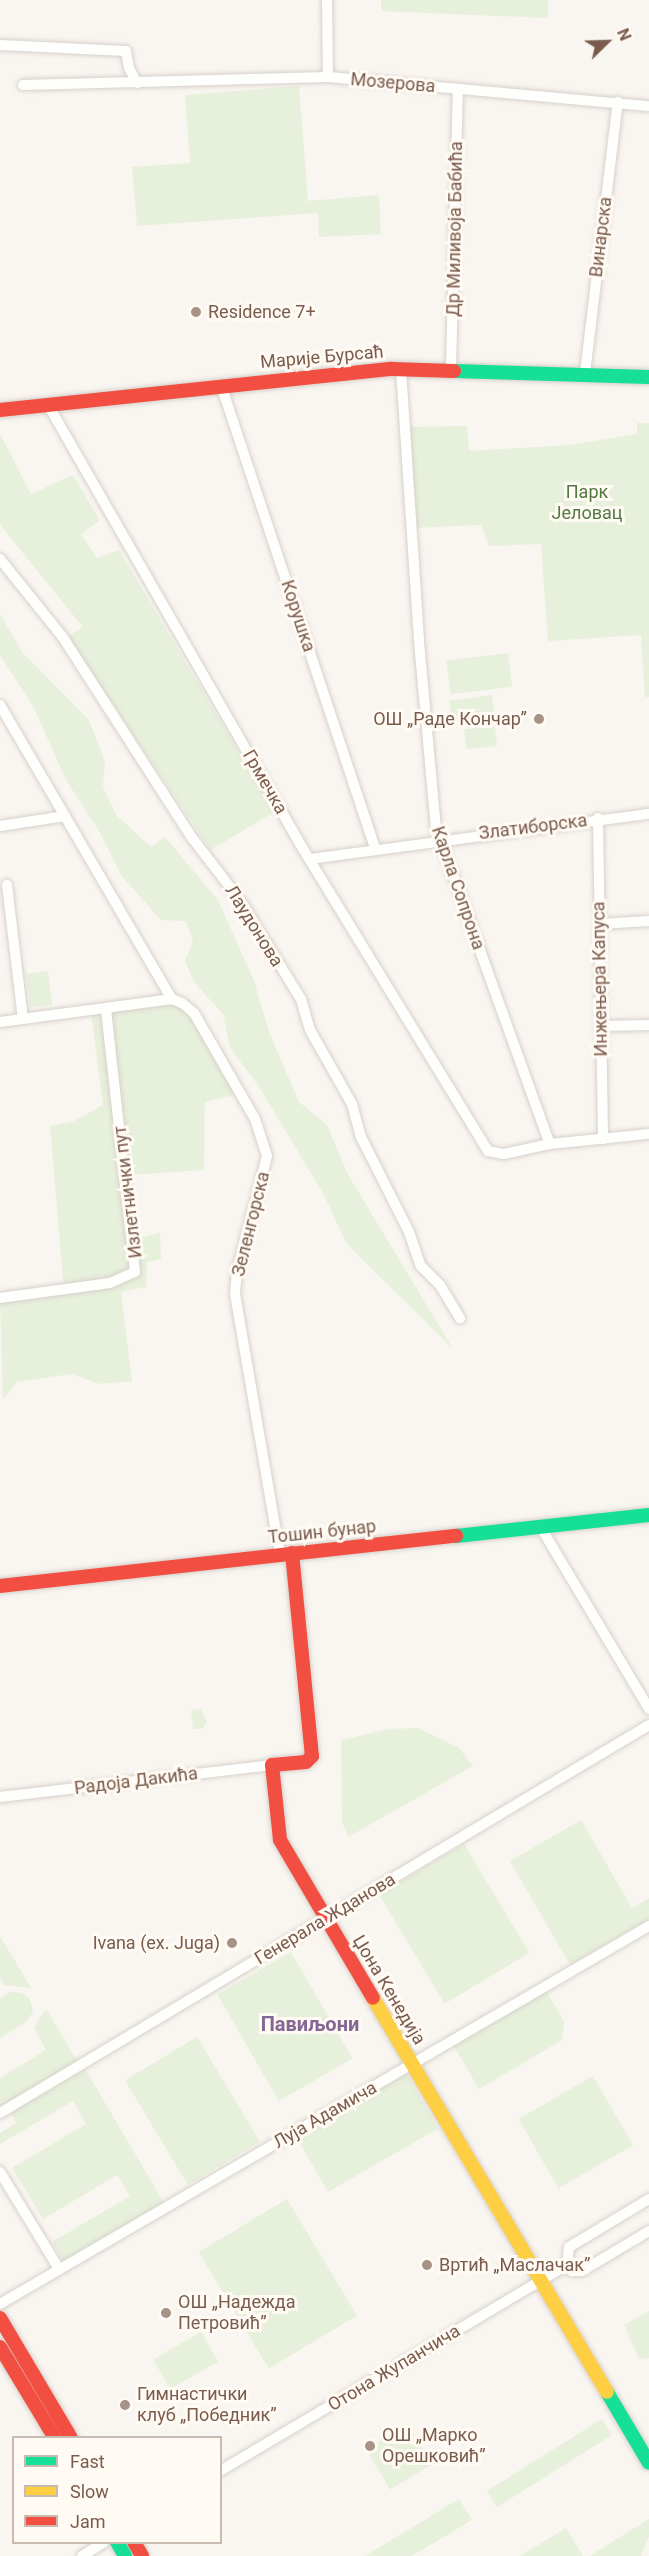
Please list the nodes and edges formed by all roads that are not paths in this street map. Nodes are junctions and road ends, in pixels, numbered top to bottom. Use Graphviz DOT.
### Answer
graph roads {
  1 [pos="327,0"];
  2 [pos="0,45"];
  3 [pos="328,77"];
  4 [pos="137,83"];
  5 [pos="23,86"];
  6 [pos="458,89"];
  7 [pos="618,102"];
  8 [pos="649,106"];
  9 [pos="401,369"];
  10 [pos="451,369"];
  11 [pos="585,373"];
  12 [pos="649,377"];
  13 [pos="221,385"];
  14 [pos="47,403"];
  15 [pos="0,410"];
  16 [pos="0,559"];
  17 [pos="0,705"];
  18 [pos="649,814"];
  19 [pos="65,816"];
  20 [pos="598,818"];
  21 [pos="0,826"];
  22 [pos="438,839"];
  23 [pos="375,848"];
  24 [pos="310,859"];
  25 [pos="7,885"];
  26 [pos="649,921"];
  27 [pos="600,924"];
  28 [pos="172,999"];
  29 [pos="106,1010"];
  30 [pos="23,1019"];
  31 [pos="0,1022"];
  32 [pos="649,1025"];
  33 [pos="601,1026"];
  34 [pos="649,1134"];
  35 [pos="603,1139"];
  36 [pos="550,1144"];
  37 [pos="0,1298"];
  38 [pos="460,1318"];
  39 [pos="649,1515"];
  40 [pos="540,1526"];
  41 [pos="286,1554"];
  42 [pos="0,1586"];
  43 [pos="649,1709"];
  44 [pos="649,1725"];
  45 [pos="272,1765"];
  46 [pos="0,1797"];
  47 [pos="326,1919"];
  48 [pos="649,1926"];
  49 [pos="412,2064"];
  50 [pos="0,2113"];
  51 [pos="0,2172"];
  52 [pos="649,2199"];
  53 [pos="649,2231"];
  54 [pos="567,2265"];
  55 [pos="58,2269"];
  56 [pos="542,2280"];
  57 [pos="0,2304"];
  58 [pos="0,2318"];
  59 [pos="0,2347"];
  60 [pos="633,2432"];
  61 [pos="54,2436"];
  62 [pos="70,2436"];
  63 [pos="649,2454"];
  64 [pos="649,2463"];
  65 [pos="222,2470"];
  66 [pos="101,2544"];
  67 [pos="82,2556"];
  1 -- 3 [label="street"];
  2 -- 4 [label="street"];
  3 -- 4 [label="street, Мозерова"];
  3 -- 6 [label="street, Мозерова"];
  4 -- 5 [label="street, Мозерова"];
  6 -- 7 [label="street, Мозерова"];
  6 -- 10 [label="street, Др Миливоја Бабића"];
  7 -- 8 [label="street, Мозерова"];
  7 -- 11 [label="street, Винарска"];
  9 -- 10 [label="street, Марије Бурсаћ"];
  9 -- 13 [label="street, Марије Бурсаћ"];
  9 -- 22 [label="street, Карла Сопрона"];
  10 -- 11 [label="street, Марије Бурсаћ"];
  11 -- 12 [label="street, Марије Бурсаћ"];
  13 -- 14 [label="street, Марије Бурсаћ"];
  13 -- 23 [label="street, Корушка"];
  14 -- 15 [label="street, Марије Бурсаћ"];
  14 -- 24 [label="street, Грмечка"];
  16 -- 38 [label="street, Лаудонова"];
  17 -- 19 [label="street"];
  18 -- 20 [label="street, Златиборска"];
  19 -- 21 [label="street"];
  19 -- 28 [label="street"];
  20 -- 22 [label="street, Златиборска"];
  20 -- 27 [label="street, Инжењера Капуса"];
  22 -- 23 [label="street, Златиборска"];
  22 -- 36 [label="street, Карла Сопрона"];
  23 -- 24 [label="street, Златиборска"];
  24 -- 36 [label="street, Грмечка"];
  25 -- 30 [label="street"];
  26 -- 27 [label="street"];
  27 -- 33 [label="street, Инжењера Капуса"];
  28 -- 29 [label="street"];
  28 -- 41 [label="street, Зеленгорска"];
  29 -- 30 [label="street"];
  29 -- 37 [label="street, Излетнички пут"];
  30 -- 31 [label="street"];
  32 -- 33 [label="street"];
  33 -- 35 [label="street, Инжењера Капуса"];
  34 -- 35 [label="street"];
  35 -- 36 [label="street"];
  39 -- 40 [label="street, Тошин бунар"];
  40 -- 41 [label="street, Тошин бунар"];
  40 -- 43 [label="street"];
  41 -- 42 [label="street, Тошин бунар"];
  41 -- 45 [label="street"];
  44 -- 47 [label="street, Генерала Жданова"];
  45 -- 46 [label="street, Радоја Дакића"];
  45 -- 47 [label="street, Џона Кенедија"];
  47 -- 49 [label="street, Џона Кенедија"];
  47 -- 50 [label="street, Генерала Жданова"];
  48 -- 49 [label="street, Луја Адамича"];
  49 -- 55 [label="street, Луја Адамича"];
  49 -- 56 [label="street, Џона Кенедија"];
  51 -- 55 [label="street"];
  52 -- 54 [label="street"];
  53 -- 54 [label="street"];
  54 -- 56 [label="street, Отона Жупанчича"];
  55 -- 57 [label="street, Луја Адамича"];
  56 -- 60 [label="street, Џона Кенедија"];
  56 -- 65 [label="street, Отона Жупанчича"];
  58 -- 62 [label="street"];
  59 -- 61 [label="street"];
  60 -- 63 [label="street, Џона Кенедија"];
  60 -- 64 [label="street, Џона Кенедија"];
  66 -- 67 [label="street"];
}
